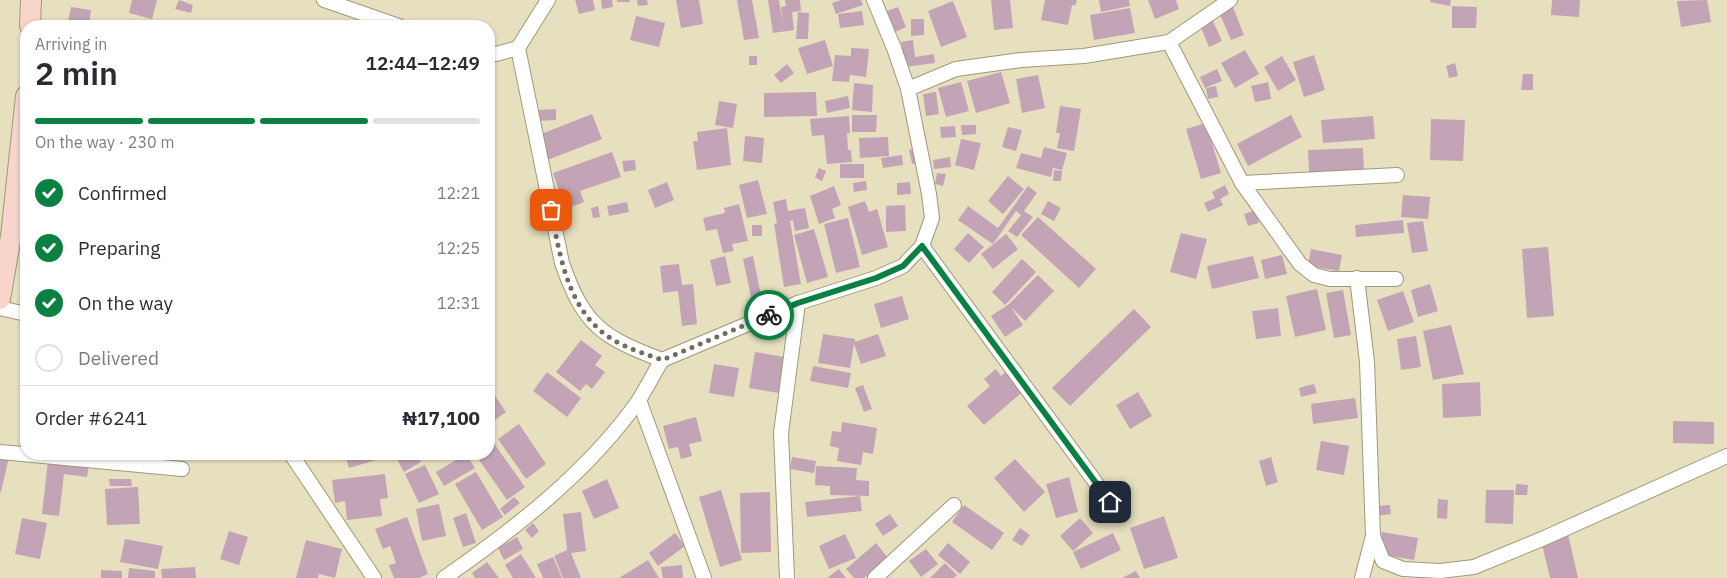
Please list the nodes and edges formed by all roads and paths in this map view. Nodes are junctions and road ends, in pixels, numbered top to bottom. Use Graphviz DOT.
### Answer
graph roads {
  1 [pos="31,0"];
  2 [pos="324,0"];
  3 [pos="548,0"];
  4 [pos="874,0"];
  5 [pos="1230,0"];
  6 [pos="30,20"];
  7 [pos="381,20"];
  8 [pos="1169,42"];
  9 [pos="518,48"];
  10 [pos="495,54"];
  11 [pos="908,89"];
  12 [pos="20,152"];
  13 [pos="1397,174"];
  14 [pos="1242,183"];
  15 [pos="922,246"];
  16 [pos="1356,278"];
  17 [pos="1396,280"];
  18 [pos="0,300"];
  19 [pos="798,303"];
  20 [pos="0,308"];
  21 [pos="20,313"];
  22 [pos="662,360"];
  23 [pos="639,400"];
  24 [pos="0,452"];
  25 [pos="20,454"];
  26 [pos="1727,456"];
  27 [pos="86,460"];
  28 [pos="295,460"];
  29 [pos="182,469"];
  30 [pos="1110,502"];
  31 [pos="954,505"];
  32 [pos="1374,536"];
  33 [pos="374,578"];
  34 [pos="444,578"];
  35 [pos="704,578"];
  36 [pos="787,578"];
  37 [pos="875,578"];
  38 [pos="1362,578"];
  1 -- 6 [label="street"];
  2 -- 7 [label="street"];
  3 -- 9 [label="street"];
  4 -- 11 [label="street"];
  5 -- 8 [label="street"];
  8 -- 11 [label="street"];
  8 -- 14 [label="street"];
  9 -- 10 [label="street"];
  9 -- 22 [label="street"];
  11 -- 15 [label="street"];
  12 -- 18 [label="street"];
  13 -- 14 [label="street"];
  14 -- 16 [label="street"];
  15 -- 19 [label="street"];
  15 -- 30 [label="street"];
  16 -- 17 [label="street"];
  16 -- 32 [label="street"];
  19 -- 22 [label="street"];
  19 -- 36 [label="street"];
  20 -- 21 [label="street"];
  22 -- 23 [label="street"];
  23 -- 34 [label="street"];
  23 -- 35 [label="street"];
  24 -- 25 [label="street"];
  26 -- 32 [label="street"];
  27 -- 29 [label="street"];
  28 -- 33 [label="street"];
  31 -- 37 [label="street"];
  32 -- 38 [label="street"];
}
